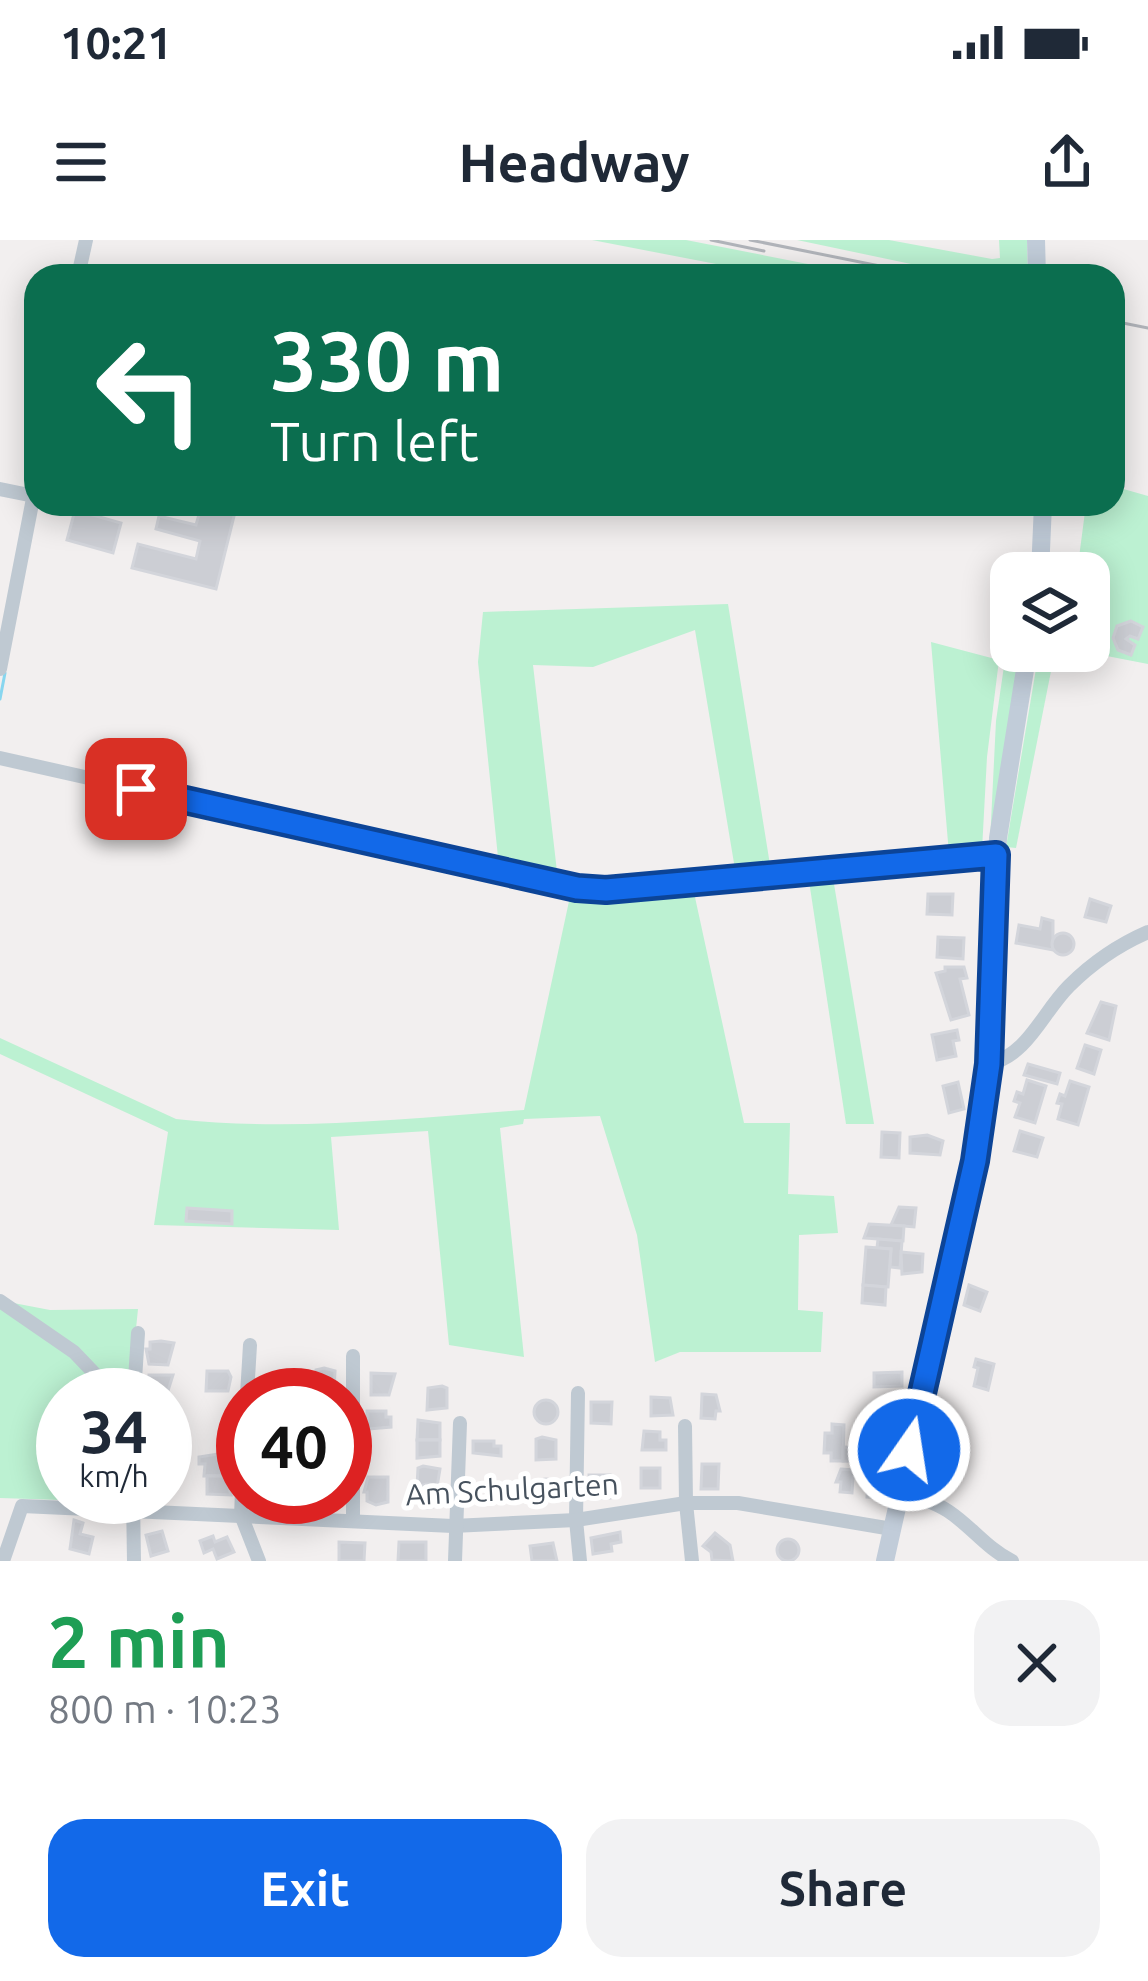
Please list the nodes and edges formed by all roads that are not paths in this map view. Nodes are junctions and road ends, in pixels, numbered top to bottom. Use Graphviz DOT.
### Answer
graph roads {
  1 [pos="30,516"];
  2 [pos="1042,516"];
  3 [pos="1041,552"];
  4 [pos="0,669"];
  5 [pos="1025,672"];
  6 [pos="0,758"];
  7 [pos="996,855"];
  8 [pos="1148,932"];
  9 [pos="989,1064"];
  10 [pos="0,1301"];
  11 [pos="138,1333"];
  12 [pos="250,1345"];
  13 [pos="353,1356"];
  14 [pos="89,1368"];
  15 [pos="136,1368"];
  16 [pos="249,1368"];
  17 [pos="353,1368"];
  18 [pos="578,1393"];
  19 [pos="460,1423"];
  20 [pos="685,1426"];
  21 [pos="899,1492"];
  22 [pos="686,1503"];
  23 [pos="36,1506"];
  24 [pos="576,1520"];
  25 [pos="372,1522"];
  26 [pos="133,1524"];
  27 [pos="245,1524"];
  28 [pos="453,1526"];
  29 [pos="892,1528"];
  30 [pos="3,1561"];
  31 [pos="134,1561"];
  32 [pos="259,1561"];
  33 [pos="455,1561"];
  34 [pos="580,1561"];
  35 [pos="692,1561"];
  36 [pos="885,1561"];
  37 [pos="1012,1561"];
  1 -- 4 [label="street"];
  2 -- 3 [label="street"];
  5 -- 7 [label="street"];
  6 -- 7 [label="street"];
  7 -- 9 [label="street"];
  8 -- 9 [label="street"];
  9 -- 21 [label="street"];
  10 -- 14 [label="street"];
  11 -- 15 [label="street"];
  12 -- 16 [label="street"];
  13 -- 17 [label="street"];
  18 -- 24 [label="street"];
  19 -- 28 [label="street"];
  20 -- 22 [label="street"];
  21 -- 29 [label="street"];
  21 -- 37 [label="street"];
  22 -- 24 [label="street, Am Schulgarten"];
  22 -- 29 [label="street, Am Schulgarten"];
  22 -- 35 [label="street"];
  23 -- 30 [label="street, Am Schulgarten"];
  24 -- 28 [label="street, Am Schulgarten"];
  24 -- 34 [label="street"];
  25 -- 28 [label="street, Am Schulgarten"];
  26 -- 31 [label="street"];
  27 -- 32 [label="street"];
  28 -- 33 [label="street"];
  29 -- 36 [label="street"];
}
